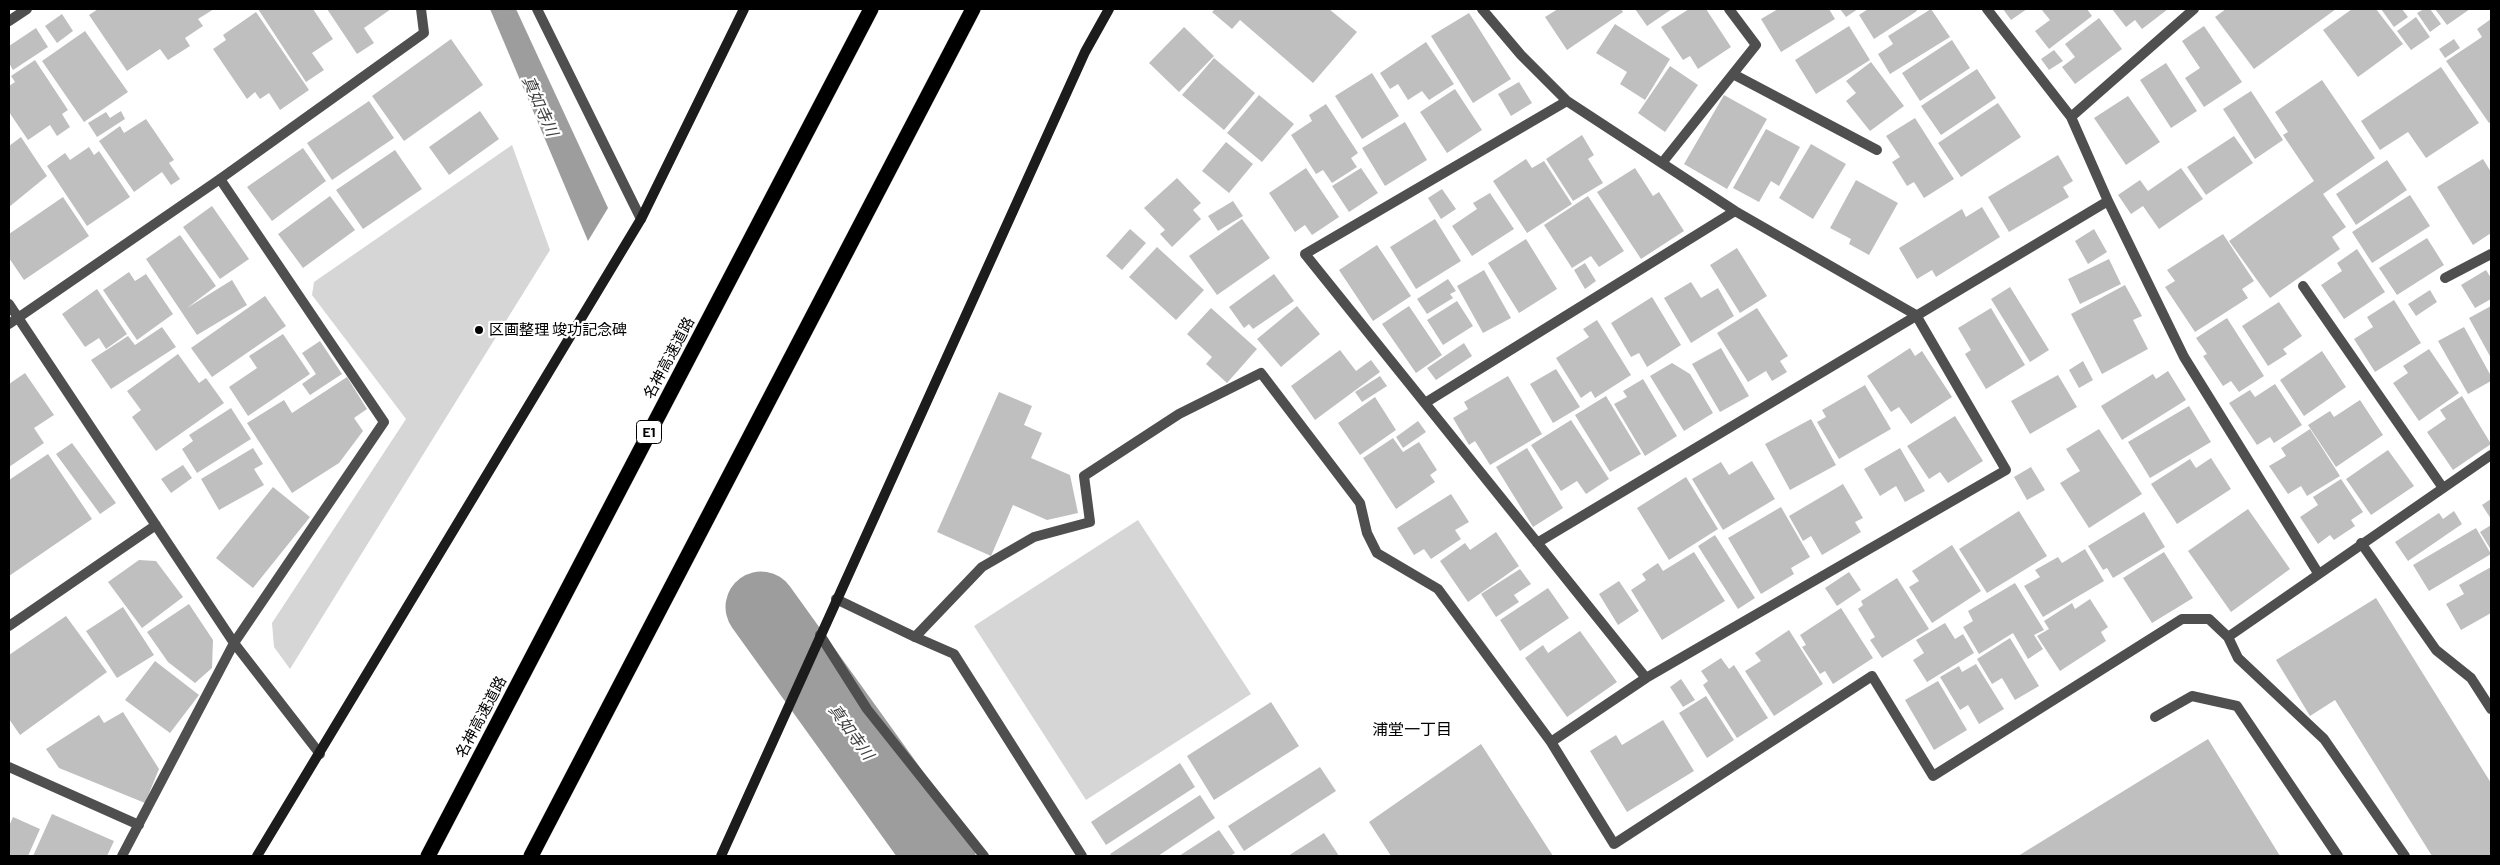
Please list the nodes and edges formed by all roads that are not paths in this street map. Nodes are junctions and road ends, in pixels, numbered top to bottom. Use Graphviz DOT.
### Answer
graph roads {
  1 [pos="27,9"];
  2 [pos="421,9"];
  3 [pos="537,9"];
  4 [pos="744,9"];
  5 [pos="871,9"];
  6 [pos="973,9"];
  7 [pos="1109,9"];
  8 [pos="1482,9"];
  9 [pos="1729,9"];
  10 [pos="1988,9"];
  11 [pos="2194,9"];
  12 [pos="9,22"];
  13 [pos="1733,74"];
  14 [pos="1567,101"];
  15 [pos="2071,117"];
  16 [pos="1877,150"];
  17 [pos="1662,163"];
  18 [pos="220,179"];
  19 [pos="2108,201"];
  20 [pos="1735,210"];
  21 [pos="641,219"];
  22 [pos="2491,254"];
  23 [pos="2445,278"];
  24 [pos="2303,286"];
  25 [pos="9,304"];
  26 [pos="1916,315"];
  27 [pos="18,317"];
  28 [pos="9,324"];
  29 [pos="1425,403"];
  30 [pos="2491,455"];
  31 [pos="2443,488"];
  32 [pos="156,526"];
  33 [pos="1537,543"];
  34 [pos="2361,543"];
  35 [pos="2318,574"];
  36 [pos="836,599"];
  37 [pos="9,626"];
  38 [pos="820,637"];
  39 [pos="915,637"];
  40 [pos="2228,637"];
  41 [pos="234,643"];
  42 [pos="1646,678"];
  43 [pos="2491,709"];
  44 [pos="2155,717"];
  45 [pos="1551,742"];
  46 [pos="320,754"];
  47 [pos="9,767"];
  48 [pos="140,825"];
  49 [pos="2334,855"];
  50 [pos="122,856"];
  51 [pos="257,856"];
  52 [pos="428,856"];
  53 [pos="531,856"];
  54 [pos="721,856"];
  55 [pos="984,856"];
  56 [pos="1082,856"];
  57 [pos="2405,856"];
  1 -- 12 [label="street"];
  2 -- 18 [label="street"];
  3 -- 21 [label="street"];
  4 -- 21 [label="street"];
  5 -- 52 [label="highway, 名神高速道路 / E1"];
  6 -- 53 [label="highway"];
  7 -- 36 [label="street"];
  8 -- 14 [label="street"];
  9 -- 13 [label="street"];
  10 -- 15 [label="street"];
  11 -- 15 [label="street"];
  13 -- 16 [label="street"];
  13 -- 17 [label="street"];
  14 -- 17 [label="street"];
  14 -- 29 [label="street"];
  15 -- 19 [label="street"];
  17 -- 20 [label="street"];
  18 -- 27 [label="street"];
  18 -- 41 [label="street"];
  19 -- 26 [label="street"];
  19 -- 35 [label="street"];
  20 -- 26 [label="street"];
  20 -- 29 [label="street"];
  21 -- 46 [label="street"];
  22 -- 23 [label="street"];
  24 -- 31 [label="street"];
  25 -- 27 [label="street"];
  26 -- 33 [label="street"];
  26 -- 42 [label="street"];
  27 -- 28 [label="street"];
  27 -- 32 [label="street"];
  29 -- 33 [label="street"];
  30 -- 31 [label="street"];
  31 -- 34 [label="street"];
  32 -- 37 [label="street"];
  32 -- 41 [label="street"];
  33 -- 42 [label="street"];
  34 -- 35 [label="street"];
  34 -- 43 [label="street"];
  35 -- 40 [label="street"];
  36 -- 38 [label="street"];
  36 -- 39 [label="street"];
  38 -- 54 [label="street"];
  38 -- 55 [label="street"];
  39 -- 45 [label="street"];
  39 -- 56 [label="street"];
  40 -- 45 [label="street"];
  40 -- 57 [label="street"];
  41 -- 46 [label="street"];
  41 -- 48 [label="street"];
  42 -- 45 [label="street"];
  44 -- 49 [label="street"];
  46 -- 51 [label="street"];
  47 -- 48 [label="street"];
  48 -- 50 [label="street"];
}
